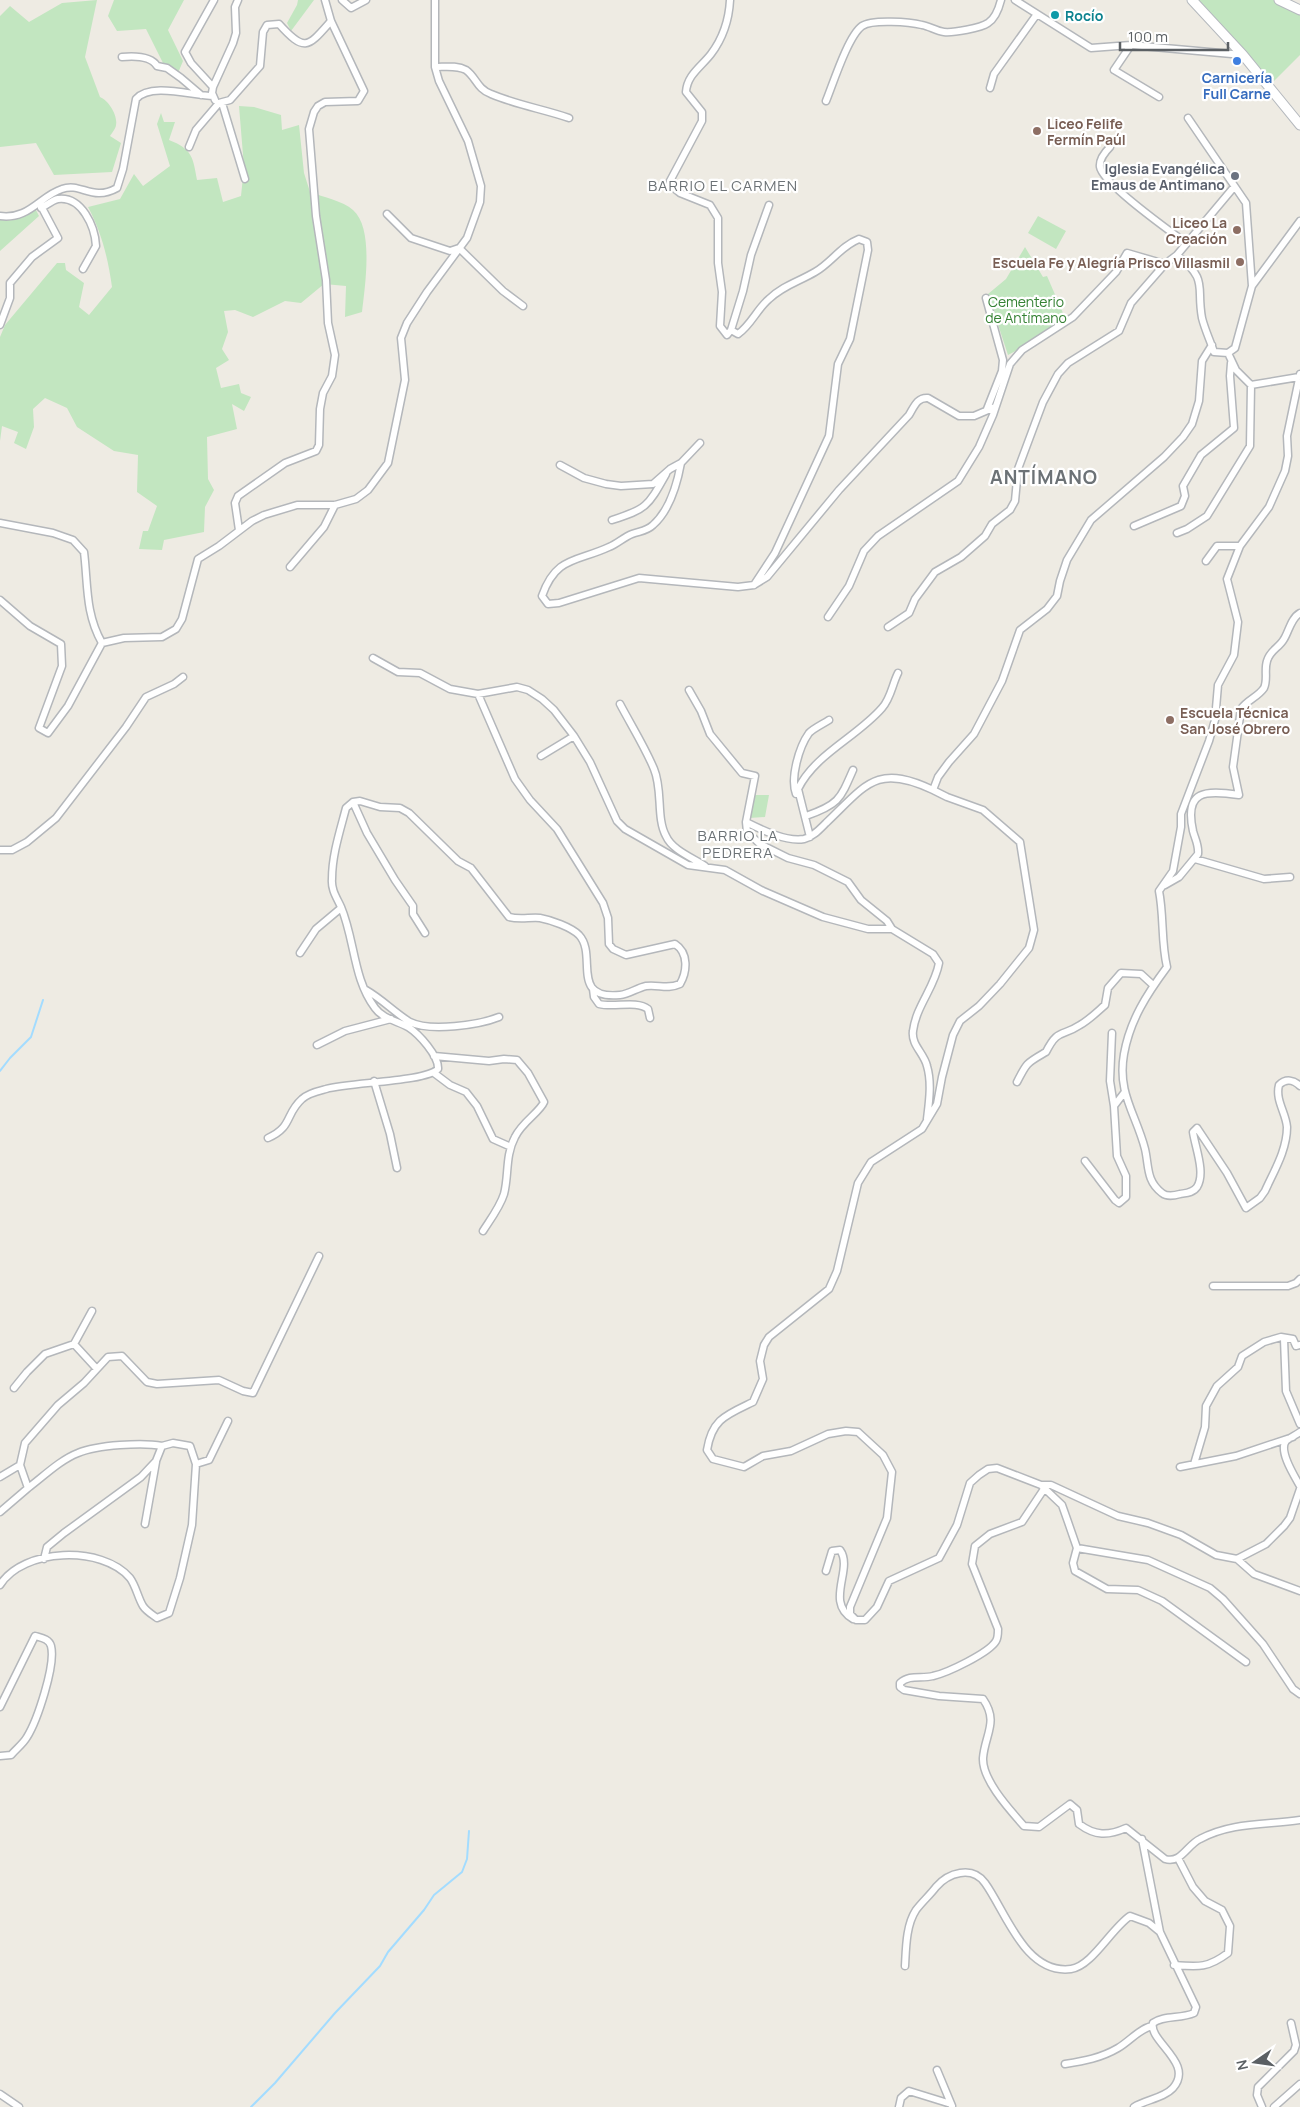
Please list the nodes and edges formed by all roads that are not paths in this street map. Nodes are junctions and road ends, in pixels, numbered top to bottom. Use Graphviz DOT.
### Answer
graph roads {
  1 [pos="214,0"];
  2 [pos="238,0"];
  3 [pos="325,0"];
  4 [pos="342,0"];
  5 [pos="366,0"];
  6 [pos="434,0"];
  7 [pos="730,0"];
  8 [pos="1001,0"];
  9 [pos="1015,0"];
  10 [pos="1192,0"];
  11 [pos="1279,0"];
  12 [pos="1300,10"];
  13 [pos="1038,14"];
  14 [pos="331,21"];
  15 [pos="1131,45"];
  16 [pos="1243,55"];
  17 [pos="122,57"];
  18 [pos="435,67"];
  19 [pos="213,87"];
  20 [pos="990,88"];
  21 [pos="202,96"];
  22 [pos="213,96"];
  23 [pos="1159,97"];
  24 [pos="826,102"];
  25 [pos="221,103"];
  26 [pos="570,118"];
  27 [pos="1188,118"];
  28 [pos="1300,124"];
  29 [pos="189,147"];
  30 [pos="1110,147"];
  31 [pos="245,179"];
  32 [pos="1234,187"];
  33 [pos="769,205"];
  34 [pos="40,206"];
  35 [pos="387,214"];
  36 [pos="0,216"];
  37 [pos="1300,221"];
  38 [pos="1186,243"];
  39 [pos="459,248"];
  40 [pos="1177,255"];
  41 [pos="1165,264"];
  42 [pos="83,269"];
  43 [pos="1252,286"];
  44 [pos="986,298"];
  45 [pos="523,306"];
  46 [pos="0,325"];
  47 [pos="731,330"];
  48 [pos="1212,345"];
  49 [pos="1228,353"];
  50 [pos="1231,363"];
  51 [pos="1300,375"];
  52 [pos="1251,385"];
  53 [pos="1300,397"];
  54 [pos="995,407"];
  55 [pos="1293,407"];
  56 [pos="987,409"];
  57 [pos="700,443"];
  58 [pos="681,464"];
  59 [pos="560,465"];
  60 [pos="670,469"];
  61 [pos="335,505"];
  62 [pos="612,520"];
  63 [pos="0,523"];
  64 [pos="1134,526"];
  65 [pos="239,530"];
  66 [pos="1176,533"];
  67 [pos="1240,546"];
  68 [pos="1206,562"];
  69 [pos="290,567"];
  70 [pos="754,585"];
  71 [pos="0,600"];
  72 [pos="1300,612"];
  73 [pos="828,617"];
  74 [pos="888,627"];
  75 [pos="102,643"];
  76 [pos="373,658"];
  77 [pos="898,673"];
  78 [pos="184,677"];
  79 [pos="690,690"];
  80 [pos="478,694"];
  81 [pos="620,704"];
  82 [pos="829,720"];
  83 [pos="574,736"];
  84 [pos="542,756"];
  85 [pos="853,770"];
  86 [pos="934,790"];
  87 [pos="800,799"];
  88 [pos="353,802"];
  89 [pos="806,816"];
  90 [pos="746,822"];
  91 [pos="810,837"];
  92 [pos="0,850"];
  93 [pos="1195,859"];
  94 [pos="709,868"];
  95 [pos="1290,876"];
  96 [pos="1159,891"];
  97 [pos="342,908"];
  98 [pos="892,929"];
  99 [pos="426,932"];
  100 [pos="300,953"];
  101 [pos="1153,985"];
  102 [pos="593,989"];
  103 [pos="366,990"];
  104 [pos="383,1000"];
  105 [pos="374,1008"];
  106 [pos="499,1018"];
  107 [pos="650,1018"];
  108 [pos="391,1019"];
  109 [pos="1112,1033"];
  110 [pos="317,1044"];
  111 [pos="434,1056"];
  112 [pos="434,1073"];
  113 [pos="374,1081"];
  114 [pos="1017,1082"];
  115 [pos="1300,1086"];
  116 [pos="1124,1093"];
  117 [pos="1114,1106"];
  118 [pos="927,1121"];
  119 [pos="268,1138"];
  120 [pos="511,1147"];
  121 [pos="1085,1161"];
  122 [pos="397,1168"];
  123 [pos="483,1231"];
  124 [pos="319,1256"];
  125 [pos="1300,1279"];
  126 [pos="1213,1286"];
  127 [pos="92,1311"];
  128 [pos="1284,1339"];
  129 [pos="74,1344"];
  130 [pos="1300,1345"];
  131 [pos="96,1368"];
  132 [pos="14,1388"];
  133 [pos="228,1421"];
  134 [pos="1300,1424"];
  135 [pos="1300,1432"];
  136 [pos="1293,1437"];
  137 [pos="162,1446"];
  138 [pos="156,1461"];
  139 [pos="196,1464"];
  140 [pos="1194,1464"];
  141 [pos="20,1465"];
  142 [pos="1180,1466"];
  143 [pos="0,1478"];
  144 [pos="1043,1487"];
  145 [pos="1300,1487"];
  146 [pos="28,1488"];
  147 [pos="0,1512"];
  148 [pos="144,1524"];
  149 [pos="1077,1548"];
  150 [pos="44,1559"];
  151 [pos="1238,1559"];
  152 [pos="826,1571"];
  153 [pos="0,1585"];
  154 [pos="1300,1591"];
  155 [pos="856,1620"];
  156 [pos="1246,1662"];
  157 [pos="1300,1694"];
  158 [pos="0,1707"];
  159 [pos="0,1756"];
  160 [pos="1300,1820"];
  161 [pos="1142,1840"];
  162 [pos="1178,1858"];
  163 [pos="1160,1932"];
  164 [pos="1174,1965"];
  165 [pos="904,1966"];
  166 [pos="1291,2023"];
  167 [pos="1152,2026"];
  168 [pos="1065,2064"];
  169 [pos="937,2070"];
  170 [pos="1300,2084"];
  171 [pos="0,2094"];
  172 [pos="952,2105"];
  173 [pos="19,2107"];
  174 [pos="899,2107"];
  175 [pos="1134,2107"];
  176 [pos="1262,2107"];
  177 [pos="1274,2107"];
  1 -- 19 [label="street"];
  2 -- 19 [label="street"];
  3 -- 14 [label="street"];
  4 -- 5 [label="street"];
  6 -- 18 [label="street"];
  7 -- 47 [label="street"];
  8 -- 24 [label="street"];
  9 -- 13 [label="street"];
  10 -- 16 [label="street"];
  11 -- 12 [label="street"];
  13 -- 15 [label="street"];
  13 -- 20 [label="street"];
  14 -- 25 [label="street"];
  14 -- 65 [label="street"];
  15 -- 16 [label="street"];
  15 -- 23 [label="street"];
  16 -- 28 [label="street"];
  17 -- 21 [label="street"];
  18 -- 26 [label="street"];
  18 -- 39 [label="street"];
  19 -- 22 [label="street"];
  21 -- 22 [label="street"];
  21 -- 34 [label="street"];
  22 -- 25 [label="street"];
  25 -- 29 [label="street"];
  25 -- 31 [label="street"];
  27 -- 32 [label="street"];
  30 -- 38 [label="street"];
  32 -- 38 [label="street"];
  32 -- 43 [label="street"];
  33 -- 47 [label="street"];
  34 -- 36 [label="street"];
  34 -- 42 [label="street"];
  34 -- 46 [label="street"];
  35 -- 39 [label="street"];
  37 -- 43 [label="street"];
  38 -- 40 [label="street"];
  39 -- 45 [label="street"];
  39 -- 61 [label="street"];
  40 -- 41 [label="street"];
  40 -- 48 [label="street"];
  41 -- 54 [label="street"];
  41 -- 74 [label="street"];
  43 -- 49 [label="street"];
  44 -- 56 [label="street"];
  47 -- 70 [label="street"];
  48 -- 49 [label="street"];
  48 -- 86 [label="street"];
  49 -- 50 [label="street"];
  50 -- 52 [label="street"];
  50 -- 64 [label="street"];
  51 -- 52 [label="street"];
  51 -- 55 [label="street"];
  52 -- 66 [label="street"];
  53 -- 55 [label="street"];
  54 -- 56 [label="street"];
  54 -- 73 [label="street"];
  55 -- 67 [label="street"];
  56 -- 70 [label="street"];
  57 -- 58 [label="street"];
  58 -- 60 [label="street"];
  58 -- 70 [label="street"];
  59 -- 60 [label="street"];
  60 -- 62 [label="street"];
  61 -- 65 [label="street"];
  61 -- 69 [label="street"];
  63 -- 75 [label="street"];
  65 -- 75 [label="street"];
  67 -- 68 [label="street"];
  67 -- 96 [label="street"];
  71 -- 75 [label="street"];
  72 -- 93 [label="street"];
  76 -- 80 [label="street"];
  77 -- 87 [label="street"];
  78 -- 92 [label="street"];
  79 -- 90 [label="street"];
  80 -- 83 [label="street"];
  80 -- 102 [label="street"];
  81 -- 94 [label="street"];
  82 -- 87 [label="street"];
  83 -- 84 [label="street"];
  83 -- 94 [label="street"];
  85 -- 89 [label="street"];
  86 -- 91 [label="street"];
  86 -- 118 [label="street"];
  87 -- 89 [label="street"];
  88 -- 97 [label="street"];
  88 -- 99 [label="street"];
  88 -- 102 [label="street"];
  89 -- 91 [label="street"];
  90 -- 91 [label="street"];
  90 -- 98 [label="street"];
  93 -- 95 [label="street"];
  93 -- 96 [label="street"];
  94 -- 98 [label="street"];
  96 -- 101 [label="street"];
  97 -- 100 [label="street"];
  97 -- 103 [label="street"];
  98 -- 118 [label="street"];
  101 -- 114 [label="street"];
  101 -- 116 [label="street"];
  102 -- 107 [label="street"];
  103 -- 104 [label="street"];
  103 -- 105 [label="street"];
  104 -- 105 [label="street"];
  104 -- 106 [label="street"];
  105 -- 108 [label="street"];
  108 -- 110 [label="street"];
  108 -- 111 [label="street"];
  109 -- 117 [label="street"];
  111 -- 112 [label="street"];
  111 -- 120 [label="street"];
  112 -- 113 [label="street"];
  112 -- 120 [label="street"];
  113 -- 119 [label="street"];
  113 -- 122 [label="street"];
  115 -- 116 [label="street"];
  116 -- 117 [label="street"];
  117 -- 121 [label="street"];
  118 -- 155 [label="street"];
  120 -- 123 [label="street"];
  124 -- 131 [label="street"];
  125 -- 126 [label="street"];
  127 -- 129 [label="street"];
  128 -- 130 [label="street"];
  128 -- 134 [label="street"];
  128 -- 140 [label="street"];
  129 -- 131 [label="street"];
  129 -- 132 [label="street"];
  131 -- 141 [label="street"];
  133 -- 139 [label="street"];
  135 -- 136 [label="street"];
  136 -- 140 [label="street"];
  136 -- 145 [label="street"];
  137 -- 138 [label="street"];
  137 -- 139 [label="street"];
  137 -- 146 [label="street"];
  138 -- 148 [label="street"];
  138 -- 150 [label="street"];
  139 -- 150 [label="street"];
  140 -- 142 [label="street"];
  141 -- 143 [label="street"];
  141 -- 146 [label="street"];
  144 -- 149 [label="street"];
  144 -- 151 [label="street"];
  144 -- 155 [label="street"];
  144 -- 161 [label="street"];
  145 -- 151 [label="street"];
  146 -- 147 [label="street"];
  149 -- 156 [label="street"];
  149 -- 157 [label="street"];
  150 -- 153 [label="street"];
  151 -- 154 [label="street"];
  152 -- 155 [label="street"];
  158 -- 159 [label="street"];
  160 -- 162 [label="street"];
  161 -- 162 [label="street"];
  161 -- 163 [label="street"];
  162 -- 164 [label="street"];
  163 -- 164 [label="street"];
  163 -- 165 [label="street"];
  164 -- 167 [label="street"];
  166 -- 176 [label="street"];
  167 -- 168 [label="street"];
  167 -- 175 [label="street"];
  169 -- 172 [label="street"];
  170 -- 177 [label="street"];
  171 -- 173 [label="street"];
  172 -- 174 [label="street"];
}
